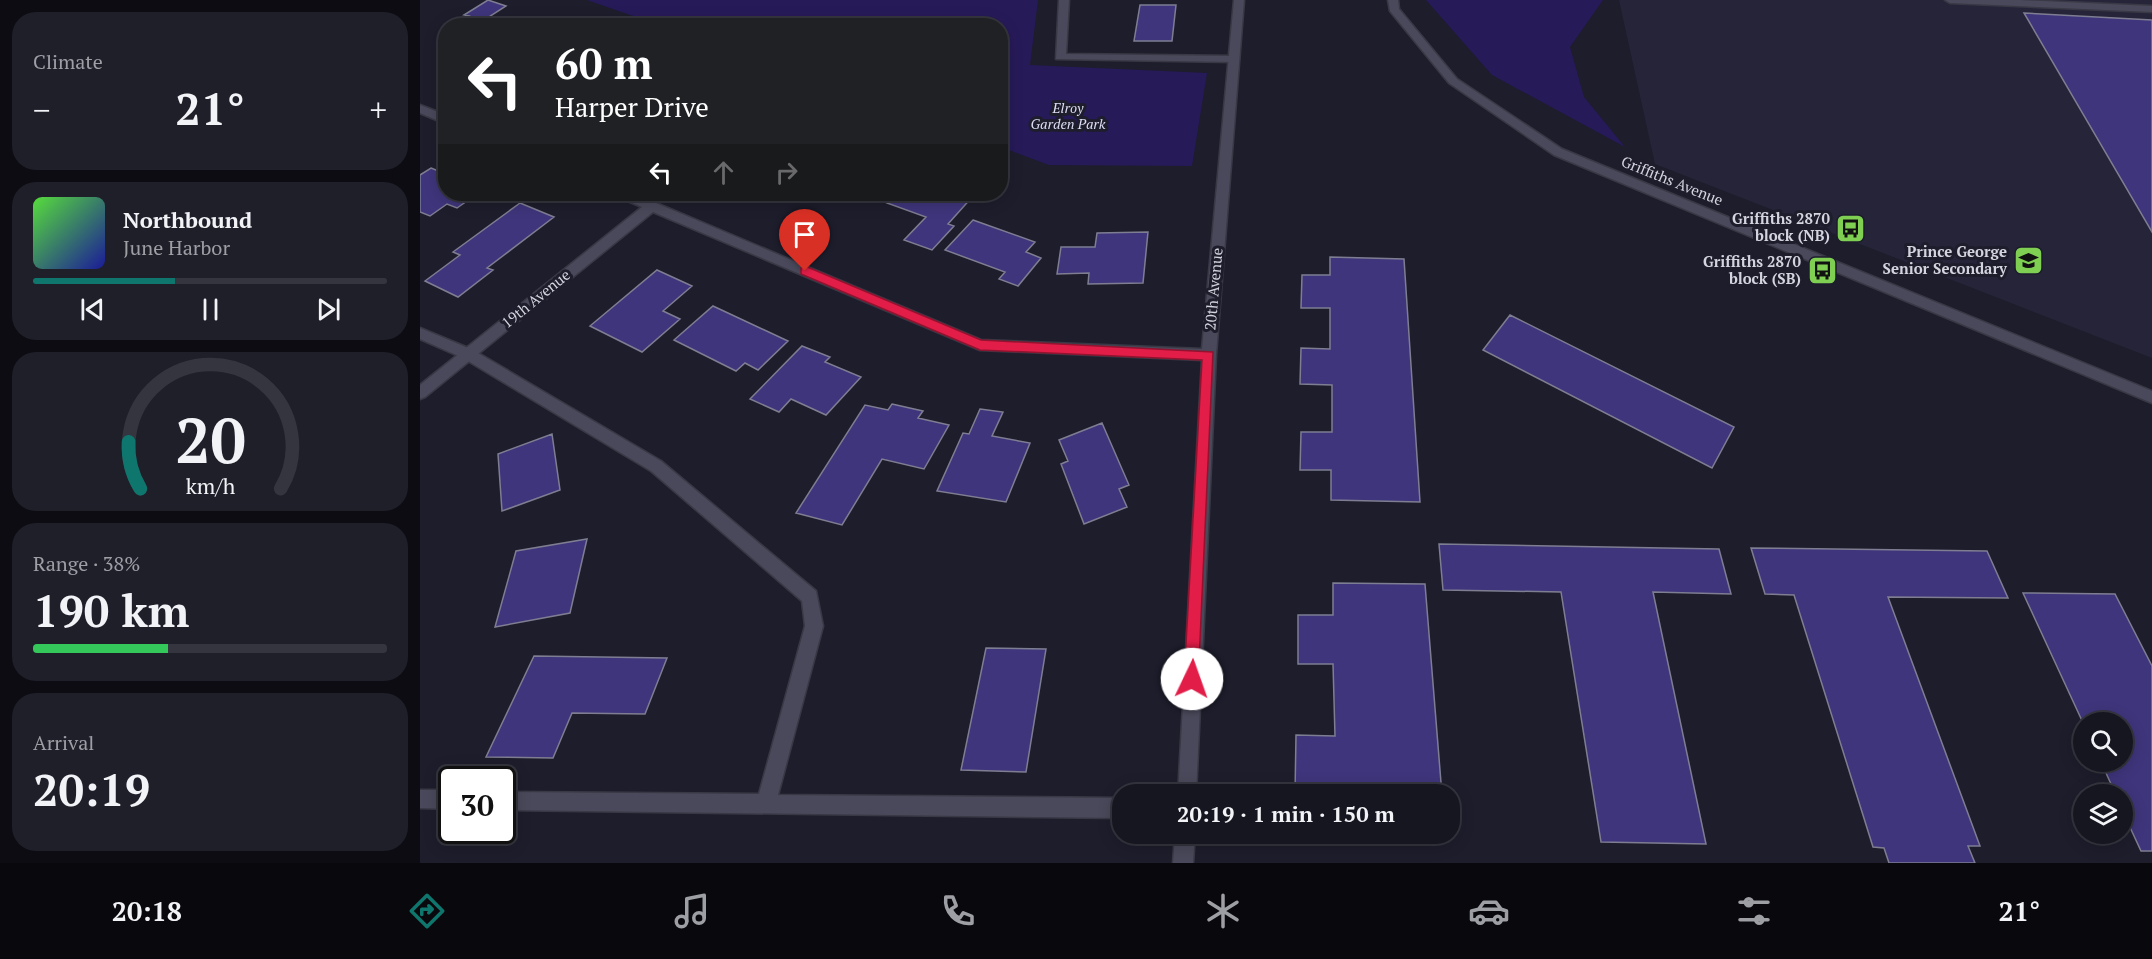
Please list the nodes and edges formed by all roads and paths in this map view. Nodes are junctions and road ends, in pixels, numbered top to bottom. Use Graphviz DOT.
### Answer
graph roads {
  1 [pos="1064,0"];
  2 [pos="1239,0"];
  3 [pos="1393,0"];
  4 [pos="1950,0"];
  5 [pos="2152,9"];
  6 [pos="1234,59"];
  7 [pos="420,110"];
  8 [pos="438,117"];
  9 [pos="640,201"];
  10 [pos="652,206"];
  11 [pos="420,333"];
  12 [pos="468,354"];
  13 [pos="1209,356"];
  14 [pos="420,393"];
  15 [pos="2152,397"];
  16 [pos="1188,784"];
  17 [pos="420,799"];
  18 [pos="438,800"];
  19 [pos="516,801"];
  20 [pos="766,805"];
  21 [pos="1112,808"];
  22 [pos="1184,844"];
  23 [pos="1183,863"];
  1 -- 6 [label="street"];
  2 -- 6 [label="street, 20th Avenue"];
  3 -- 15 [label="street, Griffiths Avenue"];
  4 -- 5 [label="street"];
  6 -- 13 [label="street, 20th Avenue"];
  7 -- 8 [label="street"];
  9 -- 10 [label="street"];
  10 -- 12 [label="street, 19th Avenue"];
  10 -- 13 [label="street"];
  11 -- 12 [label="street"];
  12 -- 14 [label="street, 19th Avenue"];
  12 -- 20 [label="street"];
  13 -- 16 [label="street, 20th Avenue"];
  17 -- 18 [label="street"];
  19 -- 20 [label="street"];
  20 -- 21 [label="street"];
  22 -- 23 [label="street"];
}
